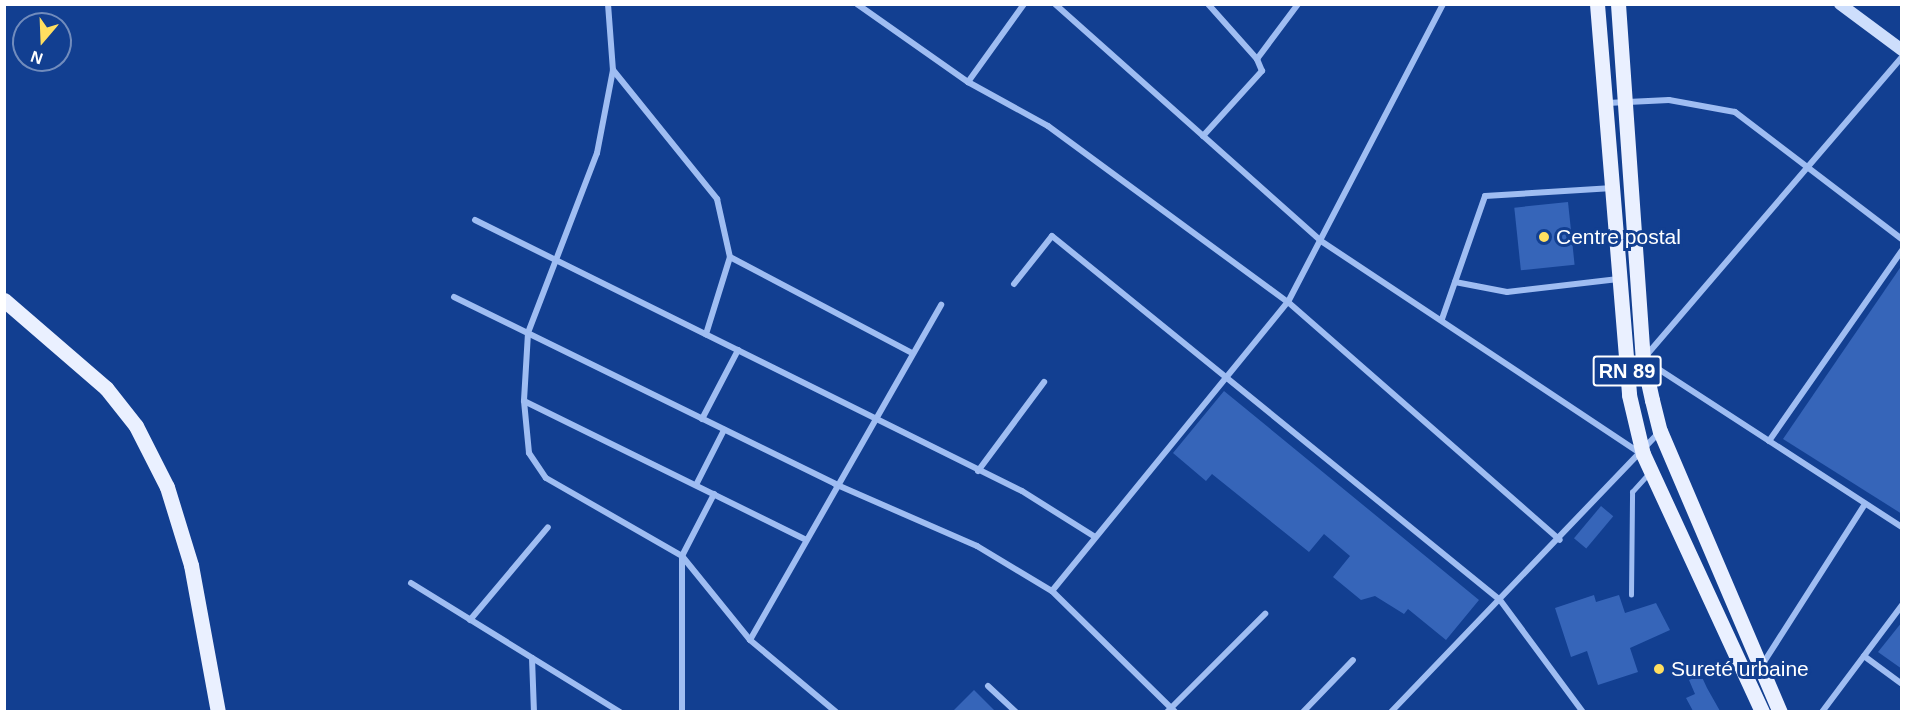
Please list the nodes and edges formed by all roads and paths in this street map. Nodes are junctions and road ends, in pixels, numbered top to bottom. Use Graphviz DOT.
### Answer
graph roads {
  1 [pos="608,4"];
  2 [pos="857,4"];
  3 [pos="1024,4"];
  4 [pos="1055,4"];
  5 [pos="1208,4"];
  6 [pos="1298,4"];
  7 [pos="1443,4"];
  8 [pos="1597,4"];
  9 [pos="1618,4"];
  10 [pos="1840,4"];
  11 [pos="1902,50"];
  12 [pos="1902,57"];
  13 [pos="1257,59"];
  14 [pos="613,70"];
  15 [pos="968,82"];
  16 [pos="1628,102"];
  17 [pos="1607,103"];
  18 [pos="1203,136"];
  19 [pos="1807,166"];
  20 [pos="1613,188"];
  21 [pos="475,220"];
  22 [pos="1902,239"];
  23 [pos="1321,241"];
  24 [pos="1902,250"];
  25 [pos="730,257"];
  26 [pos="559,263"];
  27 [pos="1620,278"];
  28 [pos="1455,282"];
  29 [pos="1014,284"];
  30 [pos="454,297"];
  31 [pos="4,300"];
  32 [pos="1288,302"];
  33 [pos="941,305"];
  34 [pos="1442,319"];
  35 [pos="528,333"];
  36 [pos="706,334"];
  37 [pos="738,350"];
  38 [pos="912,353"];
  39 [pos="1643,358"];
  40 [pos="1227,377"];
  41 [pos="1044,382"];
  42 [pos="524,401"];
  43 [pos="874,418"];
  44 [pos="702,419"];
  45 [pos="724,430"];
  46 [pos="1660,431"];
  47 [pos="1769,441"];
  48 [pos="1643,454"];
  49 [pos="978,471"];
  50 [pos="1651,471"];
  51 [pos="835,484"];
  52 [pos="696,485"];
  53 [pos="714,494"];
  54 [pos="1865,504"];
  55 [pos="548,527"];
  56 [pos="1902,527"];
  57 [pos="1095,537"];
  58 [pos="805,539"];
  59 [pos="1560,540"];
  60 [pos="682,556"];
  61 [pos="411,583"];
  62 [pos="1052,591"];
  63 [pos="1631,595"];
  64 [pos="1500,600"];
  65 [pos="1902,605"];
  66 [pos="1265,614"];
  67 [pos="470,620"];
  68 [pos="750,640"];
  69 [pos="1864,656"];
  70 [pos="532,658"];
  71 [pos="1353,660"];
  72 [pos="1761,667"];
  73 [pos="1902,684"];
  74 [pos="988,686"];
  75 [pos="1171,710"];
  76 [pos="218,711"];
  77 [pos="534,711"];
  78 [pos="620,711"];
  79 [pos="682,711"];
  80 [pos="836,711"];
  81 [pos="1016,711"];
  82 [pos="1303,711"];
  83 [pos="1391,711"];
  84 [pos="1583,711"];
  85 [pos="1762,711"];
  86 [pos="1780,711"];
  87 [pos="1822,711"];
  1 -- 14 [label="street"];
  2 -- 15 [label="street"];
  3 -- 15 [label="street"];
  4 -- 18 [label="street"];
  5 -- 13 [label="street"];
  6 -- 13 [label="street"];
  7 -- 23 [label="street"];
  8 -- 17 [label="main road, RN 89"];
  9 -- 16 [label="main road, RN 89"];
  10 -- 11 [label="street"];
  12 -- 19 [label="street"];
  13 -- 18 [label="street"];
  14 -- 25 [label="street"];
  14 -- 26 [label="street"];
  15 -- 32 [label="street"];
  16 -- 17 [label="street"];
  16 -- 19 [label="street"];
  16 -- 39 [label="main road, RN 89"];
  17 -- 20 [label="main road, RN 89"];
  18 -- 23 [label="street"];
  19 -- 22 [label="street"];
  19 -- 39 [label="street"];
  20 -- 27 [label="main road, RN 89"];
  20 -- 28 [label="street"];
  21 -- 26 [label="street"];
  23 -- 32 [label="street"];
  23 -- 34 [label="street"];
  24 -- 47 [label="street"];
  25 -- 36 [label="street"];
  25 -- 38 [label="street"];
  26 -- 35 [label="street"];
  26 -- 36 [label="street"];
  27 -- 28 [label="street"];
  27 -- 48 [label="main road, RN 89"];
  28 -- 34 [label="street"];
  29 -- 40 [label="street"];
  30 -- 35 [label="street"];
  31 -- 76 [label="main road"];
  32 -- 40 [label="street"];
  32 -- 59 [label="street"];
  33 -- 38 [label="street"];
  34 -- 48 [label="street"];
  35 -- 42 [label="street"];
  35 -- 44 [label="street"];
  36 -- 37 [label="street"];
  37 -- 43 [label="street"];
  37 -- 44 [label="street"];
  38 -- 43 [label="street"];
  39 -- 46 [label="main road, RN 89"];
  39 -- 47 [label="street"];
  40 -- 57 [label="street"];
  40 -- 64 [label="street"];
  41 -- 49 [label="street"];
  42 -- 52 [label="street"];
  42 -- 60 [label="street"];
  43 -- 49 [label="street"];
  43 -- 51 [label="street"];
  44 -- 45 [label="street"];
  45 -- 51 [label="street"];
  45 -- 52 [label="street"];
  46 -- 48 [label="street"];
  46 -- 72 [label="main road, RN 89"];
  47 -- 54 [label="street"];
  48 -- 50 [label="main road, RN 89"];
  48 -- 59 [label="street"];
  49 -- 57 [label="street"];
  50 -- 63 [label="lane"];
  50 -- 85 [label="main road, RN 89"];
  51 -- 58 [label="street"];
  51 -- 62 [label="street"];
  52 -- 53 [label="street"];
  53 -- 58 [label="street"];
  53 -- 60 [label="street"];
  54 -- 56 [label="street"];
  54 -- 72 [label="street"];
  55 -- 67 [label="street"];
  57 -- 62 [label="street"];
  58 -- 68 [label="street"];
  59 -- 64 [label="street"];
  60 -- 68 [label="street"];
  60 -- 79 [label="street"];
  61 -- 67 [label="street"];
  62 -- 75 [label="street"];
  64 -- 83 [label="street"];
  64 -- 84 [label="street"];
  65 -- 69 [label="street"];
  66 -- 75 [label="street"];
  67 -- 70 [label="street"];
  68 -- 80 [label="street"];
  69 -- 73 [label="street"];
  69 -- 87 [label="street"];
  70 -- 77 [label="street"];
  70 -- 78 [label="street"];
  71 -- 82 [label="street"];
  72 -- 86 [label="main road, RN 89"];
  74 -- 81 [label="street"];
}
